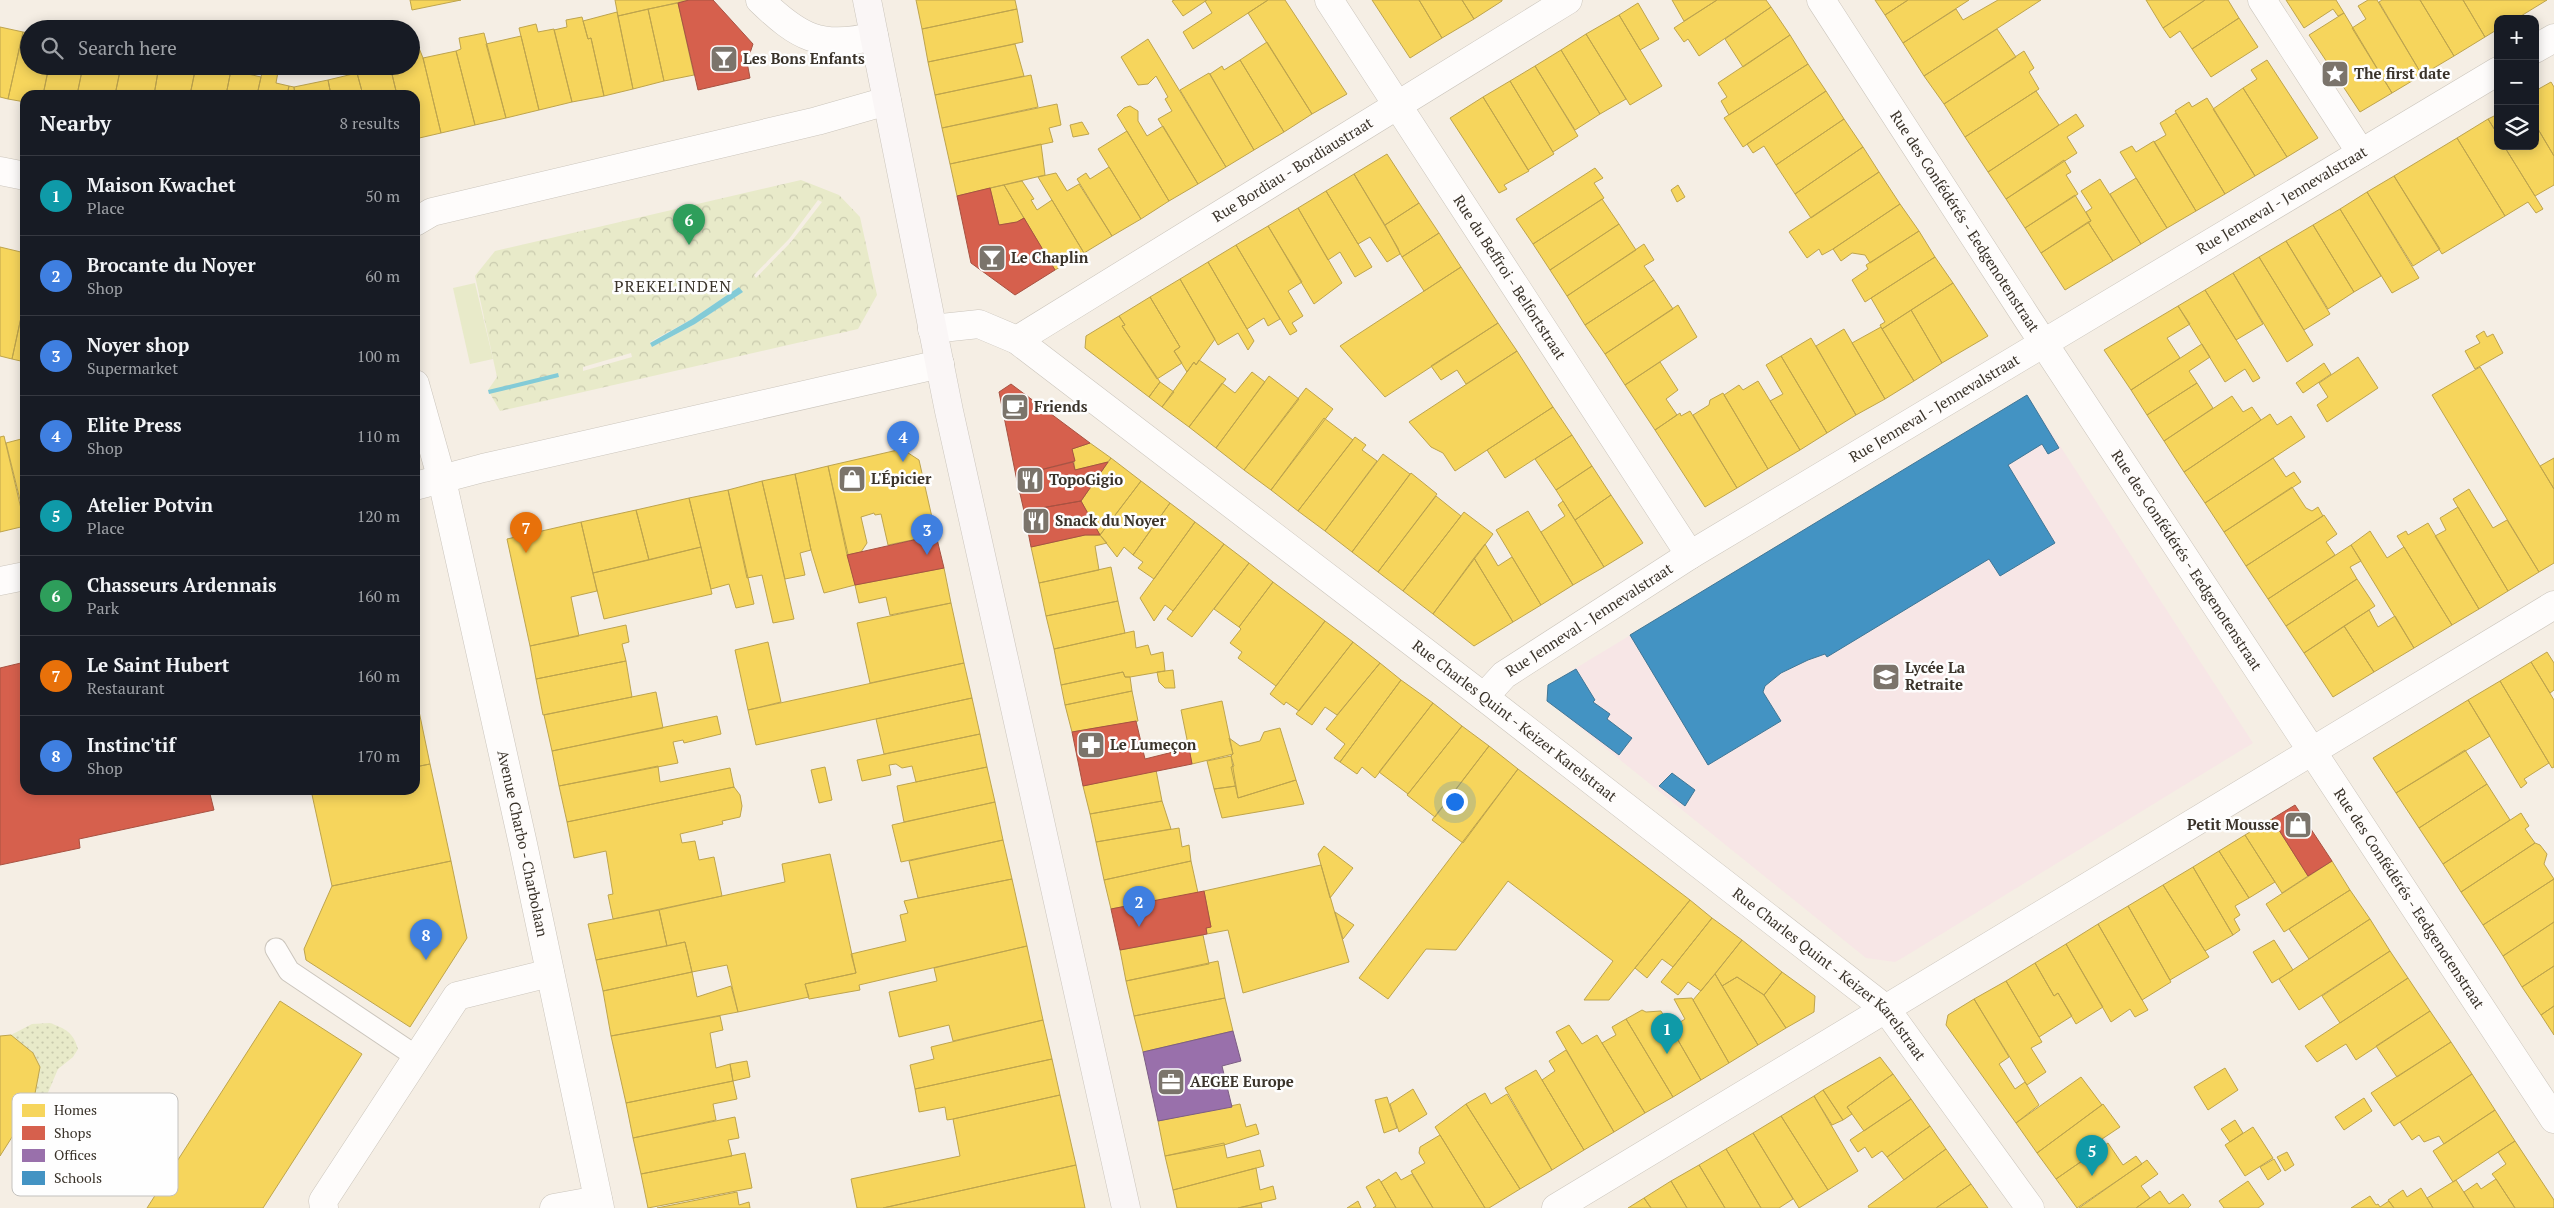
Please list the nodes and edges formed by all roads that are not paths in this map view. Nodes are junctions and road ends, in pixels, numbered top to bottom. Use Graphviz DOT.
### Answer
graph roads {
  1 [pos="760,0"];
  2 [pos="867,0"];
  3 [pos="1329,0"];
  4 [pos="1568,0"];
  5 [pos="1821,0"];
  6 [pos="2262,0"];
  7 [pos="874,36"];
  8 [pos="2554,38"];
  9 [pos="2539,47"];
  10 [pos="2494,74"];
  11 [pos="887,101"];
  12 [pos="1397,103"];
  13 [pos="2361,153"];
  14 [pos="0,171"];
  15 [pos="20,175"];
  16 [pos="420,219"];
  17 [pos="932,329"];
  18 [pos="1017,340"];
  19 [pos="2044,343"];
  20 [pos="940,364"];
  21 [pos="420,402"];
  22 [pos="442,480"];
  23 [pos="420,485"];
  24 [pos="1690,555"];
  25 [pos="20,577"];
  26 [pos="0,581"];
  27 [pos="2554,605"];
  28 [pos="1484,697"];
  29 [pos="2313,751"];
  30 [pos="276,949"];
  31 [pos="550,973"];
  32 [pos="1886,1009"];
  33 [pos="417,1057"];
  34 [pos="2554,1119"];
  35 [pos="599,1204"];
  36 [pos="324,1208"];
  37 [pos="554,1208"];
  38 [pos="1126,1208"];
  39 [pos="1556,1208"];
  40 [pos="2030,1208"];
  1 -- 7 [label="street"];
  2 -- 7 [label="street"];
  3 -- 12 [label="street, Rue du Beffroi - Belfortstraat"];
  4 -- 12 [label="street, Rue Bordiau - Bordiaustraat"];
  5 -- 19 [label="street, Rue des Confédérés - Eedgenotenstraat"];
  6 -- 13 [label="street"];
  7 -- 11 [label="street"];
  8 -- 9 [label="street"];
  10 -- 13 [label="street, Rue Jenneval - Jennevalstraat"];
  11 -- 16 [label="street"];
  11 -- 17 [label="street"];
  12 -- 18 [label="street, Rue Bordiau - Bordiaustraat"];
  12 -- 24 [label="street, Rue du Beffroi - Belfortstraat"];
  13 -- 19 [label="street, Rue Jenneval - Jennevalstraat"];
  14 -- 15 [label="street"];
  17 -- 18 [label="street, Rue Charles Quint - Keizer Karelstraat"];
  17 -- 20 [label="street"];
  18 -- 28 [label="street, Rue Charles Quint - Keizer Karelstraat"];
  19 -- 24 [label="street, Rue Jenneval - Jennevalstraat"];
  19 -- 29 [label="street, Rue des Confédérés - Eedgenotenstraat"];
  20 -- 22 [label="street"];
  20 -- 38 [label="street"];
  21 -- 22 [label="street, Avenue Charbo - Charbolaan"];
  22 -- 23 [label="street"];
  22 -- 31 [label="street, Avenue Charbo - Charbolaan"];
  24 -- 28 [label="street, Rue Jenneval - Jennevalstraat"];
  25 -- 26 [label="street"];
  27 -- 29 [label="street"];
  28 -- 32 [label="street, Rue Charles Quint - Keizer Karelstraat"];
  29 -- 32 [label="street"];
  29 -- 34 [label="street, Rue des Confédérés - Eedgenotenstraat"];
  30 -- 33 [label="lane"];
  31 -- 33 [label="street"];
  31 -- 35 [label="street, Avenue Charbo - Charbolaan"];
  32 -- 39 [label="street"];
  32 -- 40 [label="street, Rue Charles Quint - Keizer Karelstraat"];
  33 -- 36 [label="street"];
  35 -- 37 [label="street"];
}
